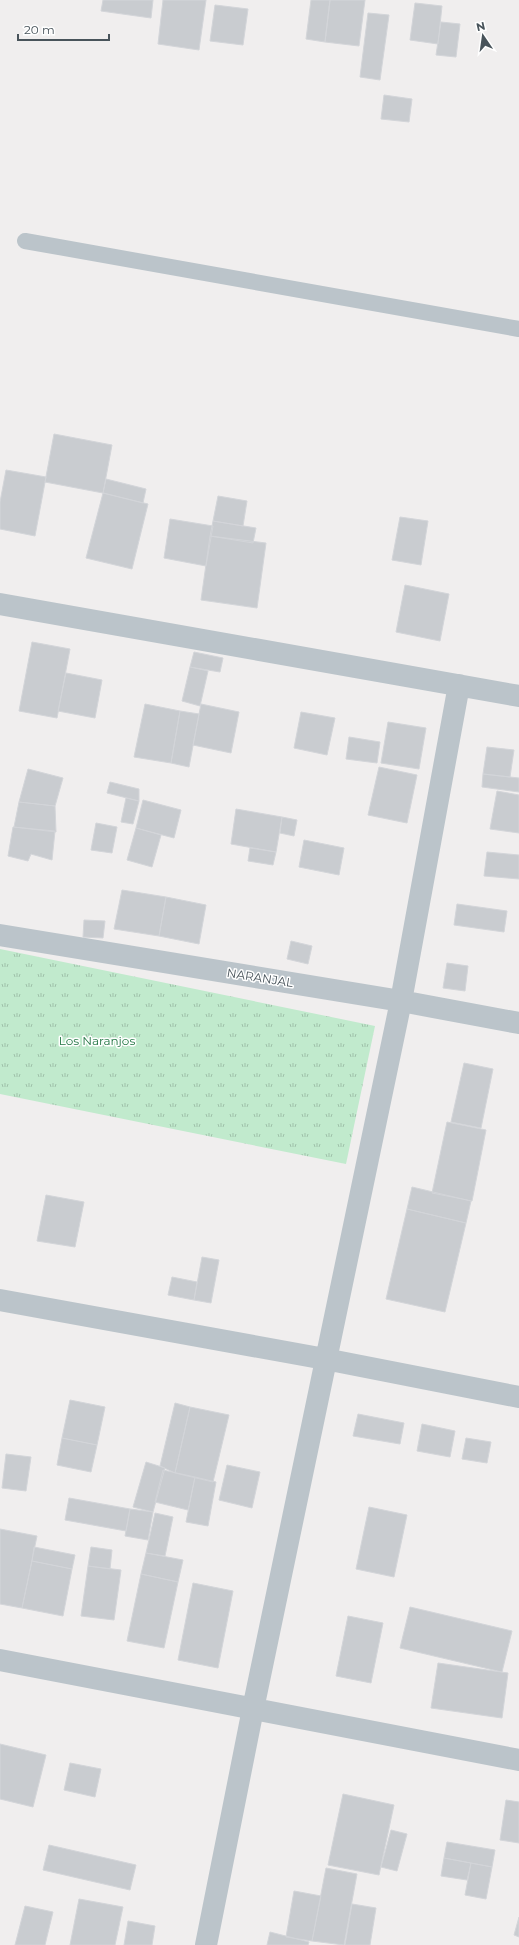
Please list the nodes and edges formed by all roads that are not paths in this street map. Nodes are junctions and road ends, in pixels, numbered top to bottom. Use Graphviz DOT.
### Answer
graph roads {
  1 [pos="25,241"];
  2 [pos="519,329"];
  3 [pos="0,604"];
  4 [pos="459,685"];
  5 [pos="519,696"];
  6 [pos="0,935"];
  7 [pos="401,1001"];
  8 [pos="519,1023"];
  9 [pos="0,1300"];
  10 [pos="325,1359"];
  11 [pos="519,1397"];
  12 [pos="0,1660"];
  13 [pos="253,1709"];
  14 [pos="519,1760"];
  15 [pos="206,1945"];
  1 -- 2 [label="lane"];
  3 -- 4 [label="street"];
  4 -- 5 [label="street"];
  4 -- 7 [label="street"];
  6 -- 7 [label="street, NARANJAL"];
  7 -- 8 [label="street, NARANJAL"];
  7 -- 10 [label="street"];
  9 -- 10 [label="street"];
  10 -- 11 [label="street"];
  10 -- 13 [label="street"];
  12 -- 13 [label="street"];
  13 -- 14 [label="street"];
  13 -- 15 [label="street"];
}
